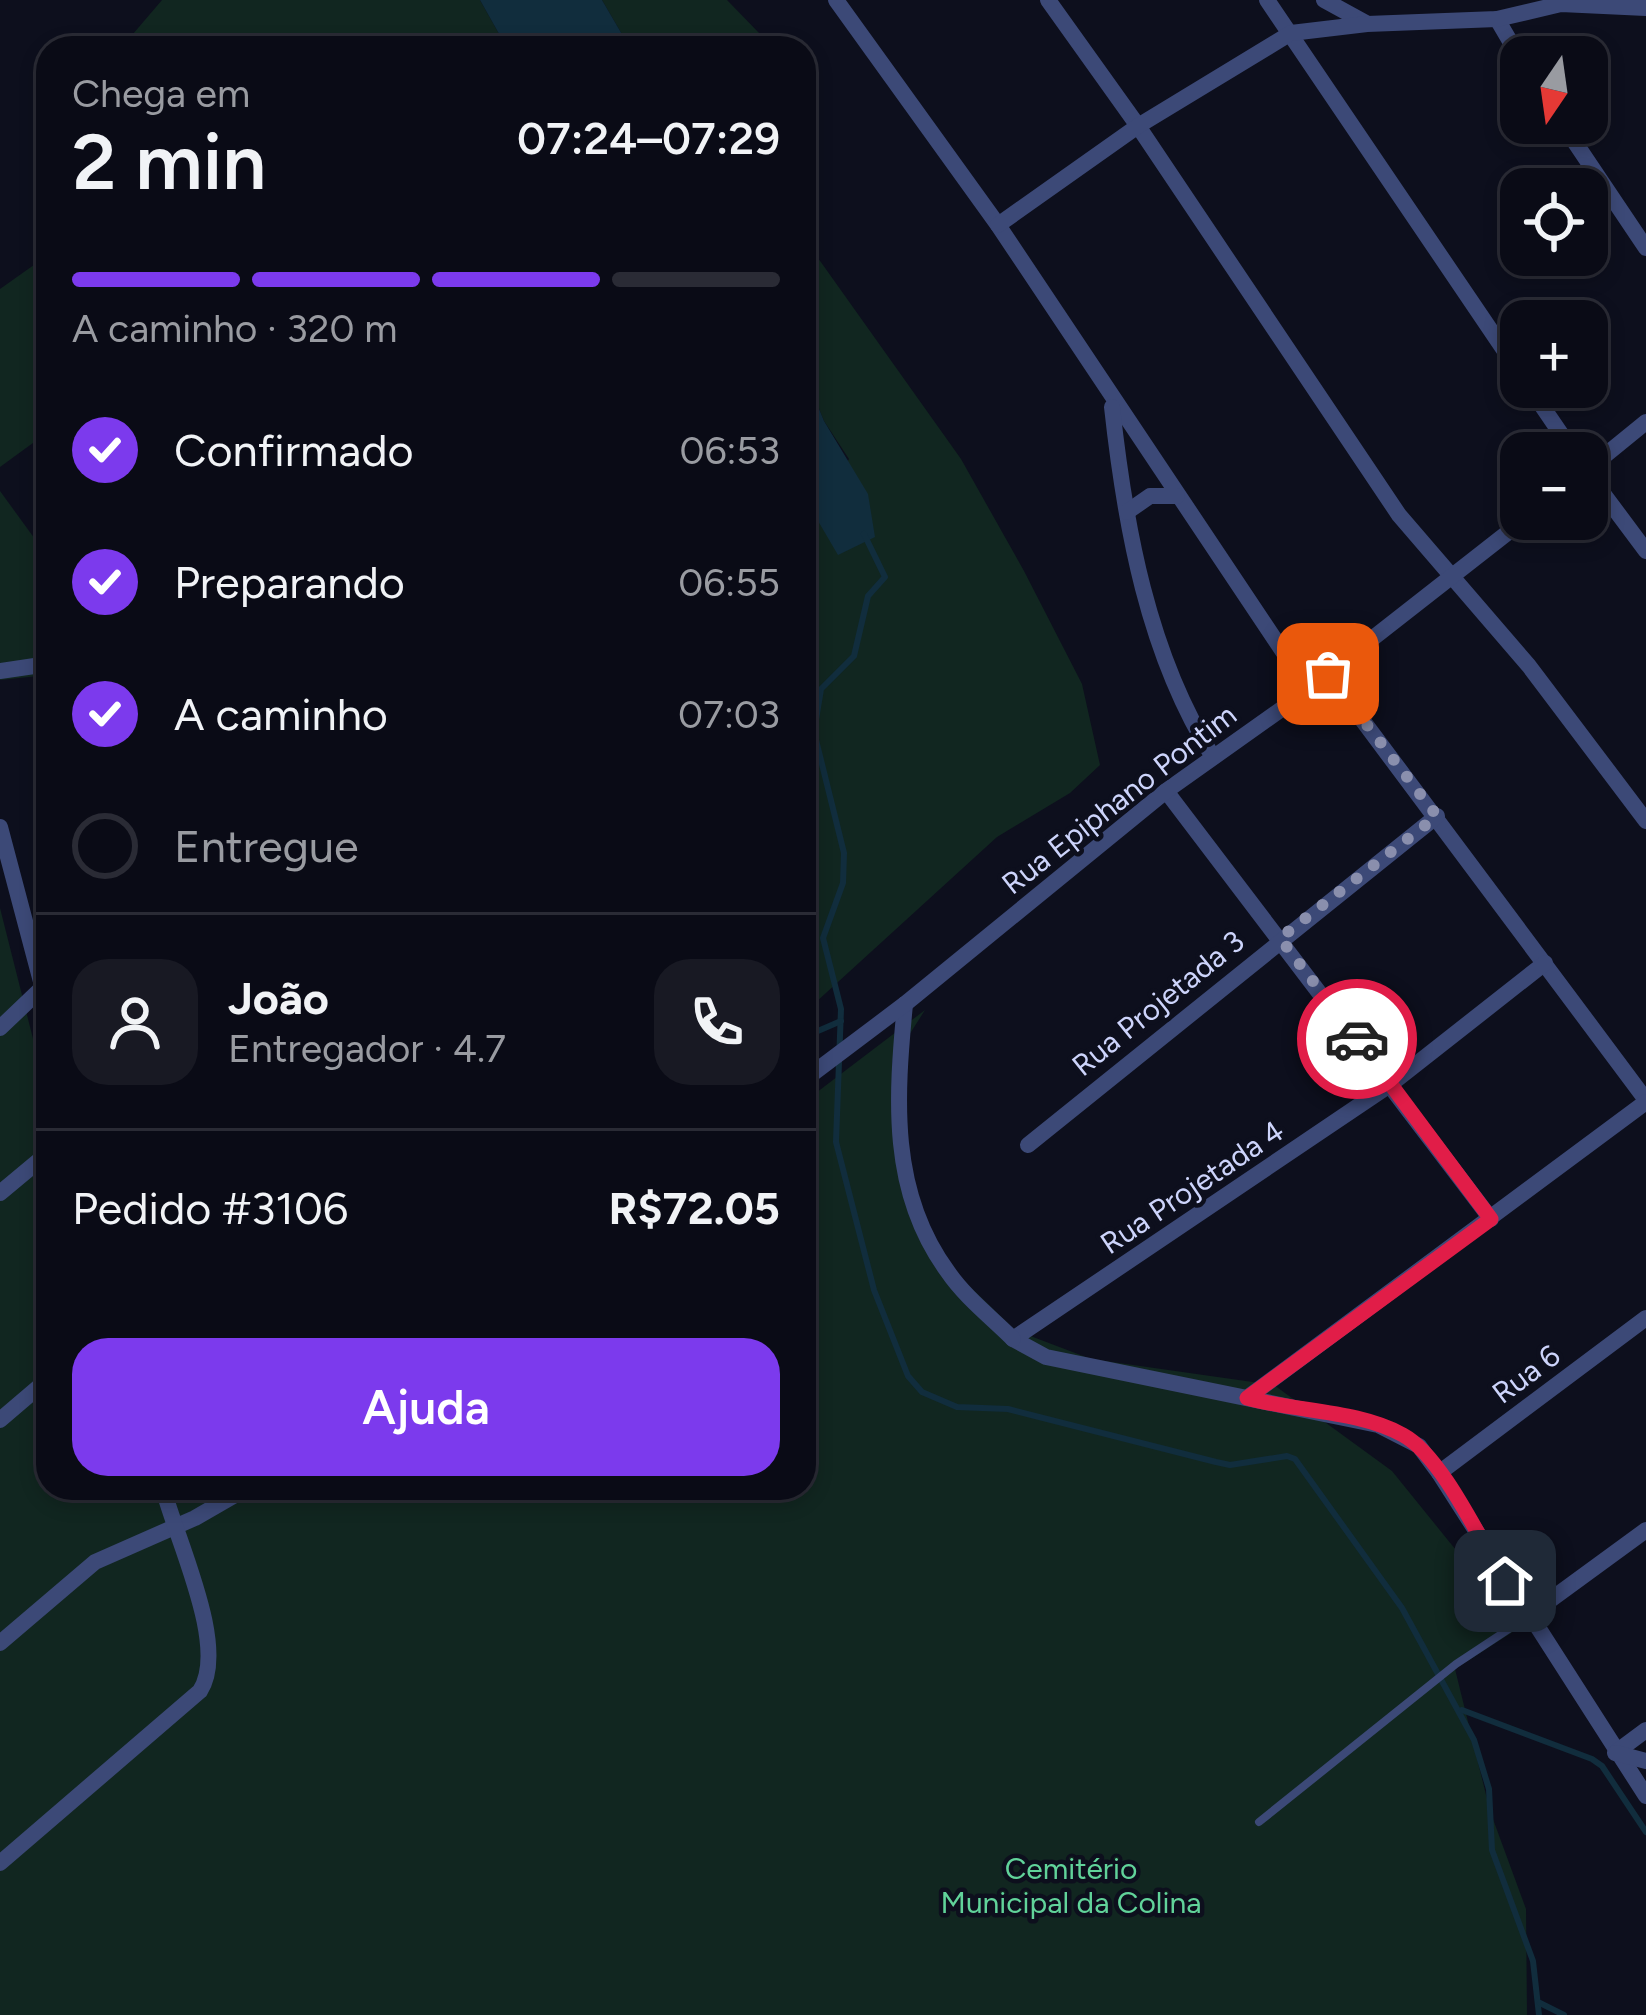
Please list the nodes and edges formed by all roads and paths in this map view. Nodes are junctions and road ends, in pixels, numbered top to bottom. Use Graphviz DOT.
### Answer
graph roads {
  1 [pos="836,0"];
  2 [pos="1048,0"];
  3 [pos="1268,0"];
  4 [pos="1324,0"];
  5 [pos="1646,8"];
  6 [pos="1497,20"];
  7 [pos="1367,24"];
  8 [pos="1291,34"];
  9 [pos="1507,36"];
  10 [pos="1138,126"];
  11 [pos="1576,144"];
  12 [pos="998,226"];
  13 [pos="1646,248"];
  14 [pos="1500,344"];
  15 [pos="1112,400"];
  16 [pos="1646,422"];
  17 [pos="1608,454"];
  18 [pos="1177,496"];
  19 [pos="1608,499"];
  20 [pos="1127,512"];
  21 [pos="1500,539"];
  22 [pos="1646,551"];
  23 [pos="1450,578"];
  24 [pos="36,666"];
  25 [pos="0,671"];
  26 [pos="1328,674"];
  27 [pos="1308,689"];
  28 [pos="1213,757"];
  29 [pos="1166,791"];
  30 [pos="1437,816"];
  31 [pos="1646,821"];
  32 [pos="0,827"];
  33 [pos="1280,938"];
  34 [pos="36,960"];
  35 [pos="1545,963"];
  36 [pos="36,993"];
  37 [pos="905,1004"];
  38 [pos="0,1028"];
  39 [pos="816,1071"];
  40 [pos="1391,1084"];
  41 [pos="1646,1101"];
  42 [pos="1028,1144"];
  43 [pos="36,1163"];
  44 [pos="0,1193"];
  45 [pos="1491,1219"];
  46 [pos="1646,1318"];
  47 [pos="1013,1339"];
  48 [pos="36,1389"];
  49 [pos="1247,1398"];
  50 [pos="0,1420"];
  51 [pos="1439,1473"];
  52 [pos="166,1500"];
  53 [pos="225,1500"];
  54 [pos="173,1528"];
  55 [pos="1646,1530"];
  56 [pos="1527,1617"];
  57 [pos="0,1643"];
  58 [pos="1646,1730"];
  59 [pos="1615,1753"];
  60 [pos="1646,1761"];
  61 [pos="1646,1796"];
  62 [pos="1259,1822"];
  63 [pos="0,1863"];
  1 -- 12 [label="street"];
  2 -- 10 [label="street"];
  3 -- 8 [label="street"];
  4 -- 7 [label="street"];
  5 -- 6 [label="street"];
  6 -- 7 [label="street"];
  6 -- 9 [label="street"];
  7 -- 8 [label="street"];
  8 -- 10 [label="street"];
  8 -- 14 [label="street"];
  10 -- 12 [label="street"];
  10 -- 23 [label="street"];
  11 -- 13 [label="street"];
  12 -- 15 [label="street"];
  15 -- 18 [label="street"];
  15 -- 20 [label="street"];
  16 -- 17 [label="street"];
  18 -- 20 [label="street"];
  18 -- 27 [label="street"];
  19 -- 22 [label="street"];
  20 -- 28 [label="street"];
  21 -- 23 [label="street, Rua Epiphano Pontim"];
  23 -- 26 [label="street, Rua Epiphano Pontim"];
  23 -- 31 [label="street"];
  24 -- 25 [label="street"];
  26 -- 27 [label="street, Rua Epiphano Pontim"];
  26 -- 30 [label="street"];
  27 -- 28 [label="street, Rua Epiphano Pontim"];
  28 -- 29 [label="street, Rua Epiphano Pontim"];
  29 -- 33 [label="street"];
  29 -- 37 [label="street, Rua Epiphano Pontim"];
  30 -- 33 [label="street, Rua Projetada 3"];
  30 -- 35 [label="street"];
  32 -- 34 [label="street"];
  33 -- 40 [label="street"];
  33 -- 42 [label="street, Rua Projetada 3"];
  35 -- 40 [label="street, Rua Projetada 4"];
  35 -- 41 [label="street"];
  36 -- 38 [label="street"];
  37 -- 39 [label="street, Rua Epiphano Pontim"];
  37 -- 47 [label="street"];
  40 -- 45 [label="street"];
  40 -- 47 [label="street, Rua Projetada 4"];
  41 -- 45 [label="street"];
  43 -- 44 [label="street"];
  45 -- 49 [label="street"];
  46 -- 51 [label="street, Rua 6"];
  47 -- 49 [label="street"];
  48 -- 50 [label="street"];
  49 -- 51 [label="street"];
  51 -- 56 [label="street"];
  52 -- 54 [label="street"];
  53 -- 54 [label="street"];
  54 -- 57 [label="street"];
  54 -- 63 [label="street"];
  55 -- 56 [label="street"];
  56 -- 59 [label="street"];
  56 -- 62 [label="lane"];
  58 -- 59 [label="street"];
  59 -- 60 [label="street"];
  59 -- 61 [label="street"];
}
